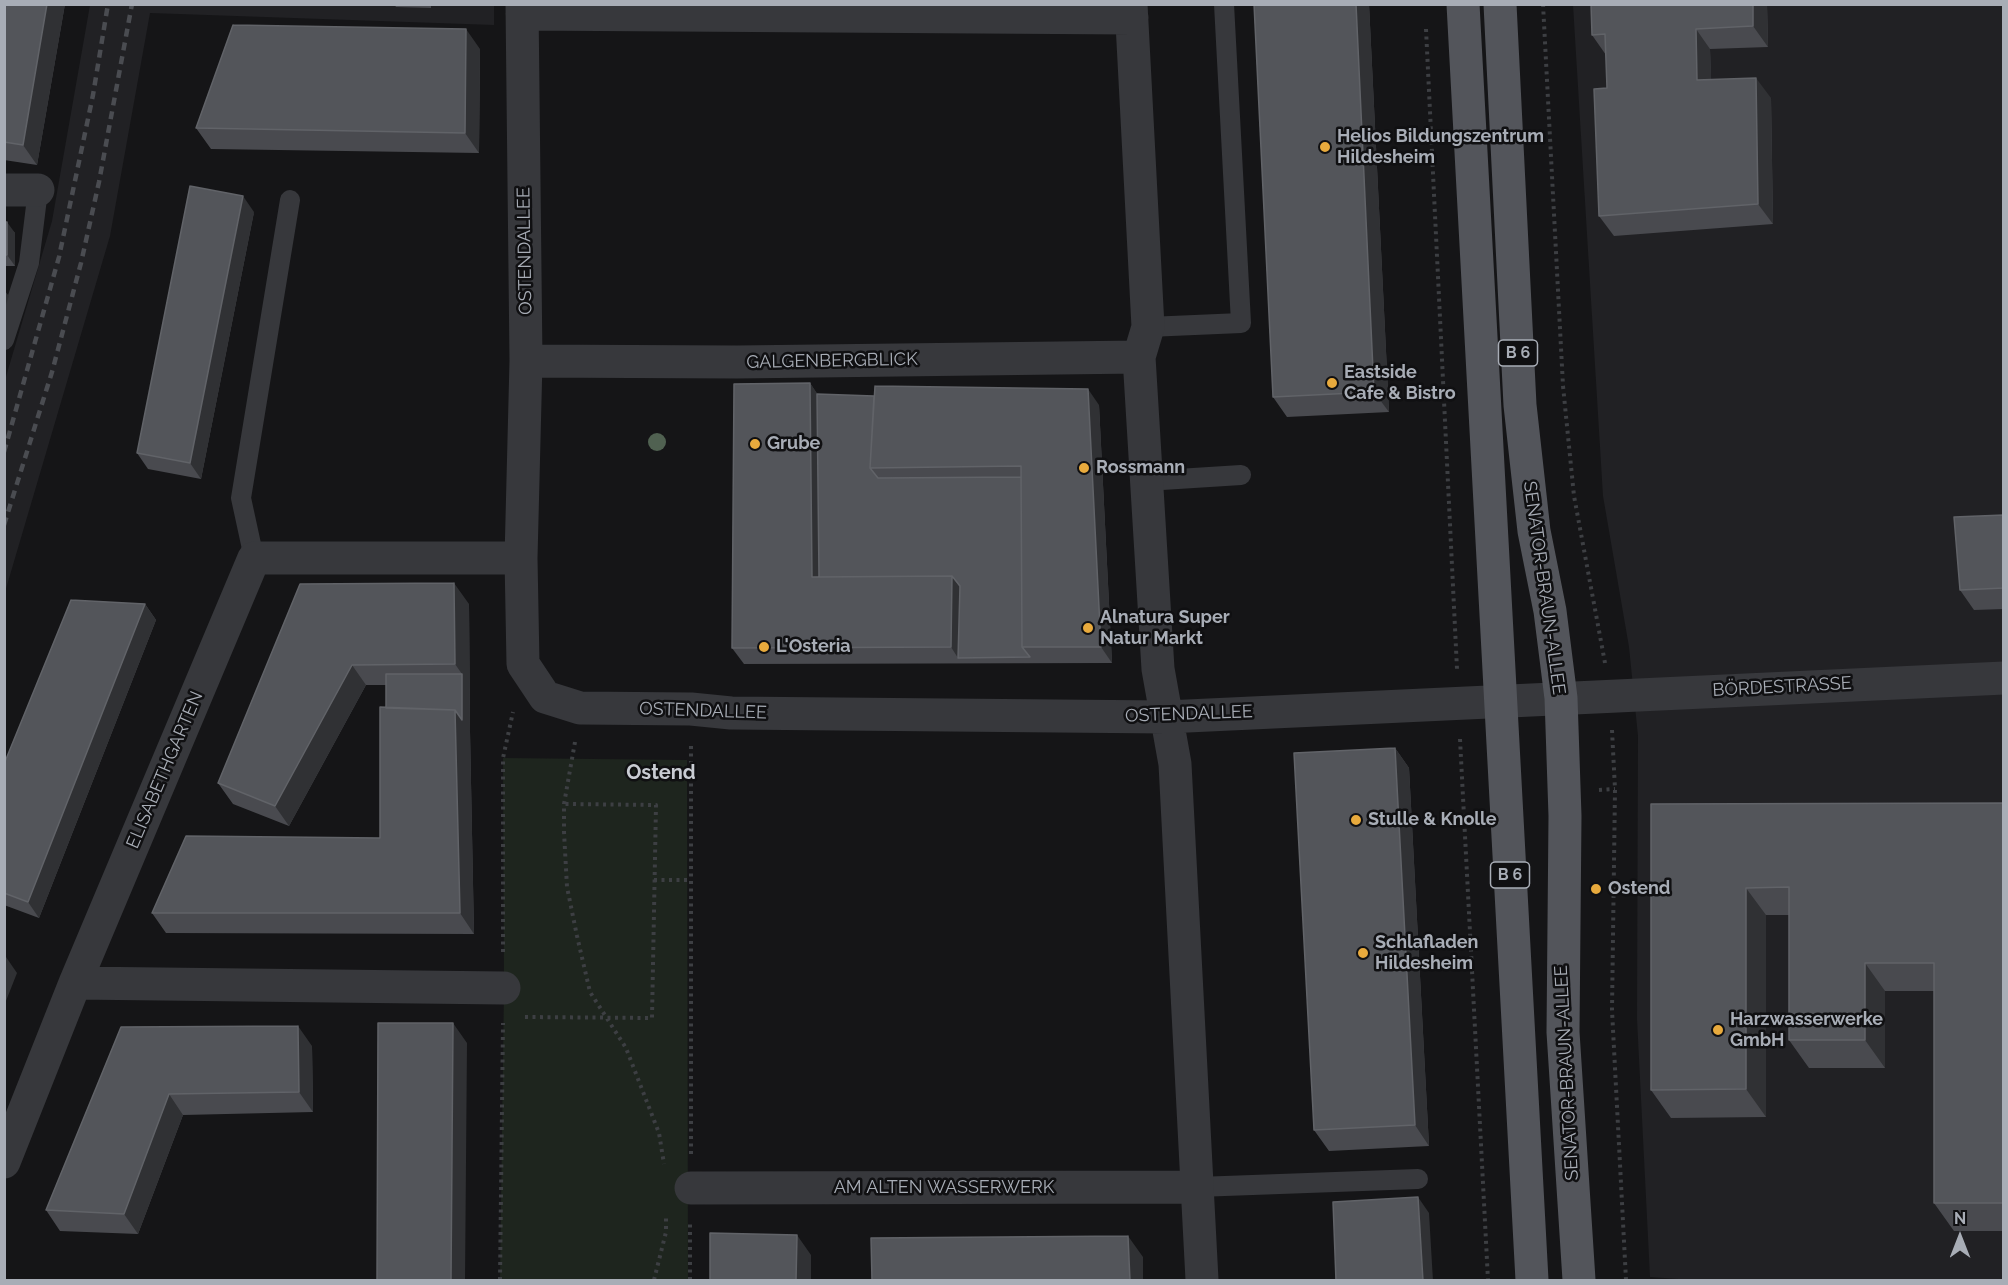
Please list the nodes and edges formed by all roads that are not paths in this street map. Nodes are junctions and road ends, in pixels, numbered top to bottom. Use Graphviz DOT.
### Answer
graph roads {
  1 [pos="1224,4"];
  2 [pos="1463,4"];
  3 [pos="1500,4"];
  4 [pos="522,9"];
  5 [pos="1132,11"];
  6 [pos="4,190"];
  7 [pos="38,190"];
  8 [pos="290,200"];
  9 [pos="4,340"];
  10 [pos="1143,342"];
  11 [pos="526,361"];
  12 [pos="1241,475"];
  13 [pos="1146,481"];
  14 [pos="254,558"];
  15 [pos="521,558"];
  16 [pos="2004,678"];
  17 [pos="1561,698"];
  18 [pos="1499,700"];
  19 [pos="1166,717"];
  20 [pos="75,983"];
  21 [pos="509,1002"];
  22 [pos="4,1162"];
  23 [pos="1418,1179"];
  24 [pos="1197,1187"];
  25 [pos="674,1188"];
  26 [pos="1202,1281"];
  27 [pos="1532,1281"];
  28 [pos="1579,1281"];
  1 -- 10 [label="lane"];
  2 -- 18 [label="main road, B 6"];
  3 -- 17 [label="main road, SENATOR-BRAUN-ALLEE / B 6"];
  4 -- 5 [label="street"];
  4 -- 11 [label="street, OSTENDALLEE"];
  5 -- 10 [label="street"];
  6 -- 7 [label="street"];
  7 -- 9 [label="lane"];
  8 -- 14 [label="lane"];
  10 -- 11 [label="street, GALGENBERGBLICK"];
  10 -- 13 [label="street"];
  11 -- 15 [label="street, OSTENDALLEE"];
  12 -- 13 [label="lane"];
  13 -- 19 [label="street"];
  14 -- 15 [label="street"];
  14 -- 20 [label="street, ELISABETHGARTEN"];
  15 -- 19 [label="street, OSTENDALLEE"];
  16 -- 17 [label="street, BÖRDESTRASSE"];
  17 -- 18 [label="street, OSTENDALLEE"];
  17 -- 28 [label="main road, SENATOR-BRAUN-ALLEE / B 6"];
  18 -- 19 [label="street, OSTENDALLEE"];
  18 -- 27 [label="main road, B 6"];
  19 -- 24 [label="street"];
  20 -- 21 [label="street"];
  20 -- 22 [label="street, ELISABETHGARTEN"];
  23 -- 24 [label="lane"];
  24 -- 25 [label="street, AM ALTEN WASSERWERK"];
  24 -- 26 [label="street"];
}
